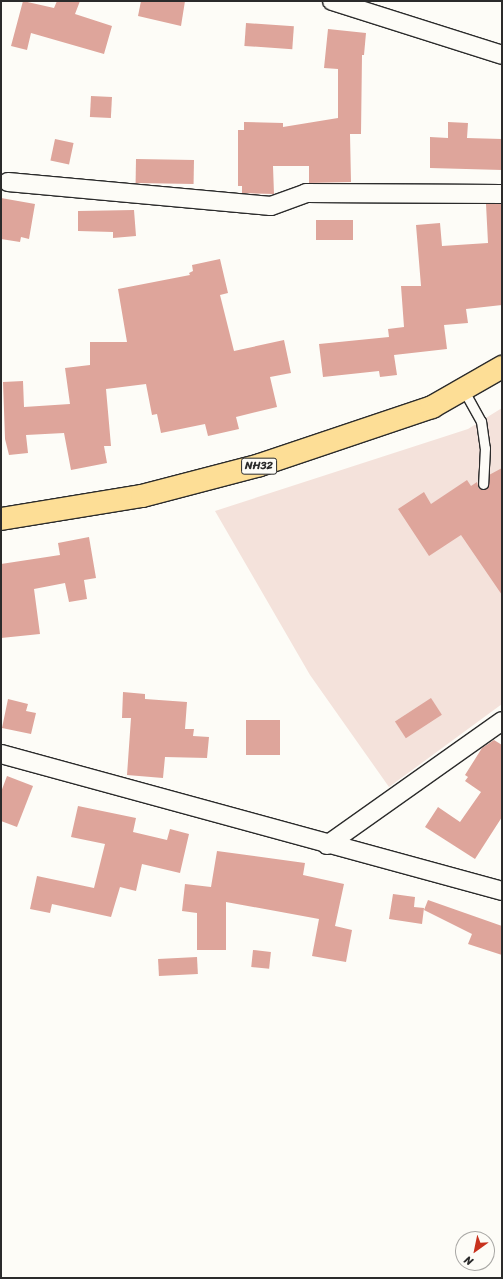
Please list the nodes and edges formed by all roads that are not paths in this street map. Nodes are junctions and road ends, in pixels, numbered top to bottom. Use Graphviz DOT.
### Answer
graph roads {
  1 [pos="332,1"];
  2 [pos="502,55"];
  3 [pos="8,182"];
  4 [pos="502,194"];
  5 [pos="502,367"];
  6 [pos="463,389"];
  7 [pos="483,484"];
  8 [pos="1,519"];
  9 [pos="502,721"];
  10 [pos="1,754"];
  11 [pos="327,845"];
  12 [pos="502,891"];
  1 -- 2 [label="street"];
  3 -- 4 [label="street"];
  5 -- 6 [label="highway, NH32"];
  6 -- 7 [label="lane"];
  6 -- 8 [label="highway, NH32"];
  9 -- 11 [label="street"];
  10 -- 11 [label="street"];
  11 -- 12 [label="street"];
}
